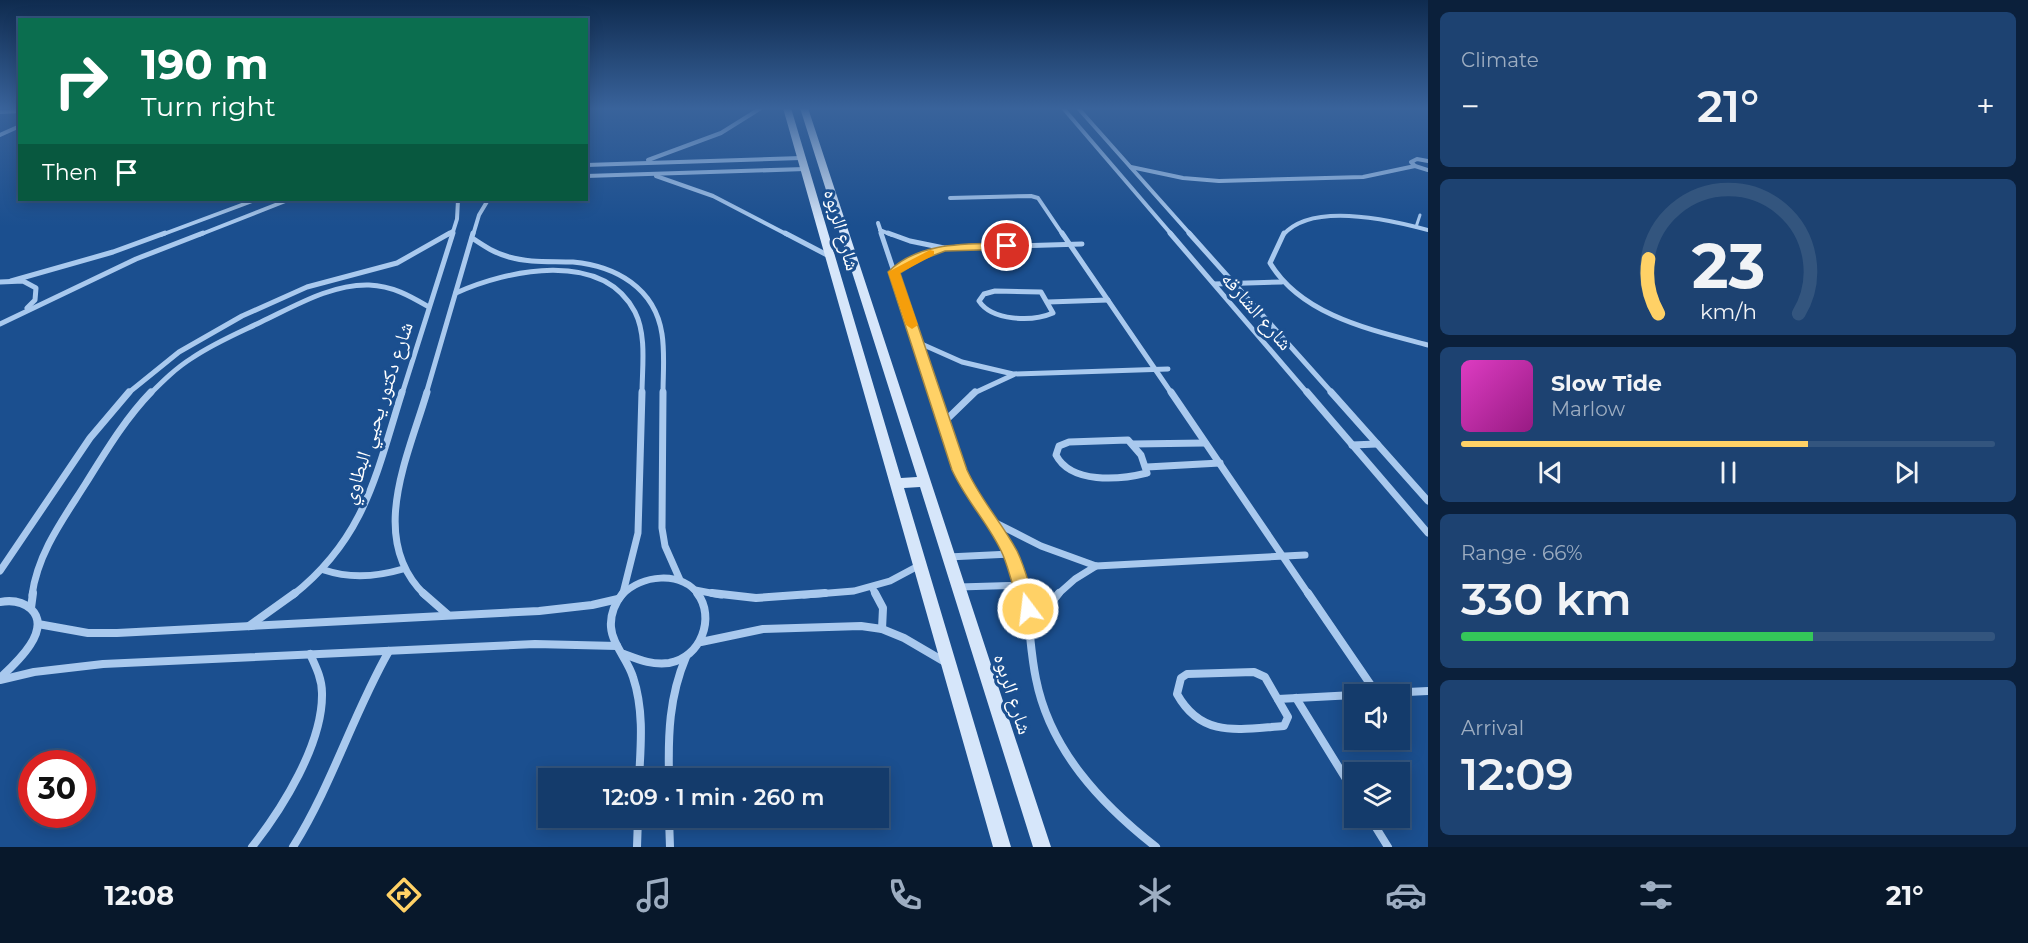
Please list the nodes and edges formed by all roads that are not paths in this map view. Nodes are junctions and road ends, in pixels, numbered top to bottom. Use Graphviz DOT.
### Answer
graph roads {
  1 [pos="683,148"];
  2 [pos="798,148"];
  3 [pos="817,148"];
  4 [pos="1097,148"];
  5 [pos="1113,148"];
  6 [pos="1428,161"];
  7 [pos="643,162"];
  8 [pos="803,164"];
  9 [pos="588,165"];
  10 [pos="1415,166"];
  11 [pos="1130,167"];
  12 [pos="1428,170"];
  13 [pos="650,174"];
  14 [pos="588,176"];
  15 [pos="950,198"];
  16 [pos="250,201"];
  17 [pos="285,201"];
  18 [pos="459,201"];
  19 [pos="487,201"];
  20 [pos="1420,215"];
  21 [pos="1416,227"];
  22 [pos="453,231"];
  23 [pos="1428,231"];
  24 [pos="472,238"];
  25 [pos="1070,244"];
  26 [pos="1082,244"];
  27 [pos="944,248"];
  28 [pos="829,256"];
  29 [pos="513,259"];
  30 [pos="894,272"];
  31 [pos="510,273"];
  32 [pos="359,274"];
  33 [pos="0,281"];
  34 [pos="10,281"];
  35 [pos="1282,282"];
  36 [pos="1234,283"];
  37 [pos="1214,284"];
  38 [pos="360,285"];
  39 [pos="456,293"];
  40 [pos="1108,300"];
  41 [pos="1048,302"];
  42 [pos="868,306"];
  43 [pos="429,307"];
  44 [pos="844,308"];
  45 [pos="19,314"];
  46 [pos="0,325"];
  47 [pos="917,342"];
  48 [pos="1428,345"];
  49 [pos="1155,369"];
  50 [pos="1168,369"];
  51 [pos="1013,374"];
  52 [pos="944,422"];
  53 [pos="1205,443"];
  54 [pos="1133,444"];
  55 [pos="1377,444"];
  56 [pos="1352,445"];
  57 [pos="1220,464"];
  58 [pos="1147,466"];
  59 [pos="924,482"];
  60 [pos="896,483"];
  61 [pos="1428,501"];
  62 [pos="991,520"];
  63 [pos="1428,533"];
  64 [pos="1011,554"];
  65 [pos="1305,555"];
  66 [pos="1283,556"];
  67 [pos="948,557"];
  68 [pos="920,564"];
  69 [pos="1096,566"];
  70 [pos="404,569"];
  71 [pos="324,570"];
  72 [pos="0,571"];
  73 [pos="680,580"];
  74 [pos="1022,585"];
  75 [pos="872,587"];
  76 [pos="958,587"];
  77 [pos="695,590"];
  78 [pos="620,596"];
  79 [pos="0,602"];
  80 [pos="31,608"];
  81 [pos="448,614"];
  82 [pos="38,624"];
  83 [pos="247,627"];
  84 [pos="882,629"];
  85 [pos="1031,634"];
  86 [pos="701,642"];
  87 [pos="617,646"];
  88 [pos="388,651"];
  89 [pos="310,654"];
  90 [pos="624,654"];
  91 [pos="686,657"];
  92 [pos="949,664"];
  93 [pos="0,679"];
  94 [pos="1370,684"];
  95 [pos="1428,691"];
  96 [pos="1410,692"];
  97 [pos="1344,696"];
  98 [pos="1296,698"];
  99 [pos="1278,699"];
  100 [pos="639,768"];
  101 [pos="669,768"];
  102 [pos="1344,776"];
  103 [pos="638,828"];
  104 [pos="669,828"];
  105 [pos="1376,828"];
  106 [pos="252,847"];
  107 [pos="293,847"];
  108 [pos="637,847"];
  109 [pos="670,847"];
  110 [pos="1002,847"];
  111 [pos="1042,847"];
  112 [pos="1156,847"];
  113 [pos="1388,847"];
  1 -- 7 [label="street"];
  2 -- 8 [label="street, شارع الربوه"];
  3 -- 42 [label="street, شارع الربوه"];
  4 -- 37 [label="street, شارع الشارقه"];
  5 -- 11 [label="street, شارع الشارقه"];
  6 -- 10 [label="street"];
  7 -- 8 [label="street"];
  7 -- 9 [label="street"];
  8 -- 13 [label="street"];
  8 -- 28 [label="street, شارع الربوه"];
  10 -- 11 [label="street"];
  10 -- 12 [label="street"];
  11 -- 36 [label="street, شارع الشارقه"];
  13 -- 14 [label="street"];
  13 -- 28 [label="street"];
  15 -- 25 [label="street"];
  16 -- 34 [label="street"];
  17 -- 45 [label="street"];
  18 -- 22 [label="street, شارع دكتور يحيي البطاوي"];
  19 -- 24 [label="street, شارع دكتور يحيي البطاوي"];
  20 -- 21 [label="lane"];
  21 -- 23 [label="street"];
  21 -- 35 [label="street"];
  22 -- 32 [label="street"];
  22 -- 43 [label="street, شارع دكتور يحيي البطاوي"];
  24 -- 29 [label="street"];
  24 -- 39 [label="street, شارع دكتور يحيي البطاوي"];
  25 -- 26 [label="street"];
  25 -- 27 [label="street"];
  25 -- 40 [label="street"];
  27 -- 30 [label="street"];
  27 -- 30 [label="street"];
  28 -- 44 [label="street, شارع الربوه"];
  29 -- 31 [label="street"];
  29 -- 73 [label="street"];
  30 -- 47 [label="street"];
  31 -- 39 [label="street"];
  31 -- 78 [label="street"];
  32 -- 38 [label="street"];
  32 -- 72 [label="street"];
  33 -- 34 [label="street"];
  34 -- 45 [label="street"];
  35 -- 36 [label="street"];
  35 -- 48 [label="street"];
  36 -- 37 [label="street"];
  36 -- 55 [label="street, شارع الشارقه"];
  37 -- 56 [label="street, شارع الشارقه"];
  38 -- 43 [label="street"];
  38 -- 80 [label="street"];
  39 -- 70 [label="street, شارع دكتور يحيي البطاوي"];
  40 -- 41 [label="street"];
  40 -- 49 [label="street"];
  41 -- 41 [label="street"];
  42 -- 44 [label="street"];
  42 -- 59 [label="street, شارع الربوه"];
  43 -- 71 [label="street, شارع دكتور يحيي البطاوي"];
  44 -- 60 [label="street, شارع الربوه"];
  45 -- 46 [label="street"];
  47 -- 51 [label="street"];
  47 -- 52 [label="street"];
  49 -- 50 [label="street"];
  49 -- 51 [label="street"];
  49 -- 53 [label="street"];
  51 -- 52 [label="street"];
  52 -- 62 [label="street"];
  53 -- 54 [label="street"];
  53 -- 57 [label="street"];
  54 -- 58 [label="street"];
  54 -- 58 [label="street"];
  55 -- 56 [label="street"];
  55 -- 61 [label="street, شارع الشارقه"];
  56 -- 63 [label="street, شارع الشارقه"];
  57 -- 58 [label="street"];
  57 -- 66 [label="street"];
  59 -- 60 [label="street"];
  59 -- 67 [label="street, شارع الربوه"];
  60 -- 68 [label="street, شارع الربوه"];
  62 -- 64 [label="street"];
  62 -- 69 [label="street"];
  64 -- 67 [label="street"];
  64 -- 74 [label="street"];
  65 -- 66 [label="street"];
  66 -- 69 [label="street"];
  66 -- 94 [label="street"];
  67 -- 76 [label="street, شارع الربوه"];
  68 -- 75 [label="street"];
  68 -- 92 [label="street, شارع الربوه"];
  69 -- 85 [label="street"];
  70 -- 71 [label="street"];
  70 -- 81 [label="street, شارع دكتور يحيي البطاوي"];
  71 -- 83 [label="street, شارع دكتور يحيي البطاوي"];
  73 -- 77 [label="street"];
  73 -- 78 [label="street"];
  74 -- 76 [label="street"];
  74 -- 85 [label="street"];
  75 -- 77 [label="street"];
  75 -- 84 [label="street"];
  76 -- 111 [label="street, شارع الربوه"];
  77 -- 86 [label="street"];
  78 -- 81 [label="street"];
  78 -- 87 [label="street"];
  79 -- 80 [label="street"];
  80 -- 82 [label="street"];
  81 -- 83 [label="street"];
  82 -- 83 [label="street"];
  82 -- 93 [label="street"];
  84 -- 86 [label="street"];
  84 -- 92 [label="street"];
  85 -- 112 [label="street"];
  86 -- 91 [label="street"];
  87 -- 88 [label="street"];
  87 -- 90 [label="street"];
  88 -- 89 [label="street"];
  88 -- 107 [label="street"];
  89 -- 93 [label="street"];
  89 -- 106 [label="street"];
  90 -- 91 [label="street"];
  90 -- 100 [label="street"];
  91 -- 101 [label="street"];
  92 -- 110 [label="street, شارع الربوه"];
  95 -- 96 [label="street"];
  97 -- 98 [label="street"];
  98 -- 99 [label="street"];
  98 -- 102 [label="street"];
  99 -- 99 [label="street"];
  103 -- 108 [label="street"];
  104 -- 109 [label="street"];
  105 -- 113 [label="street"];
}
